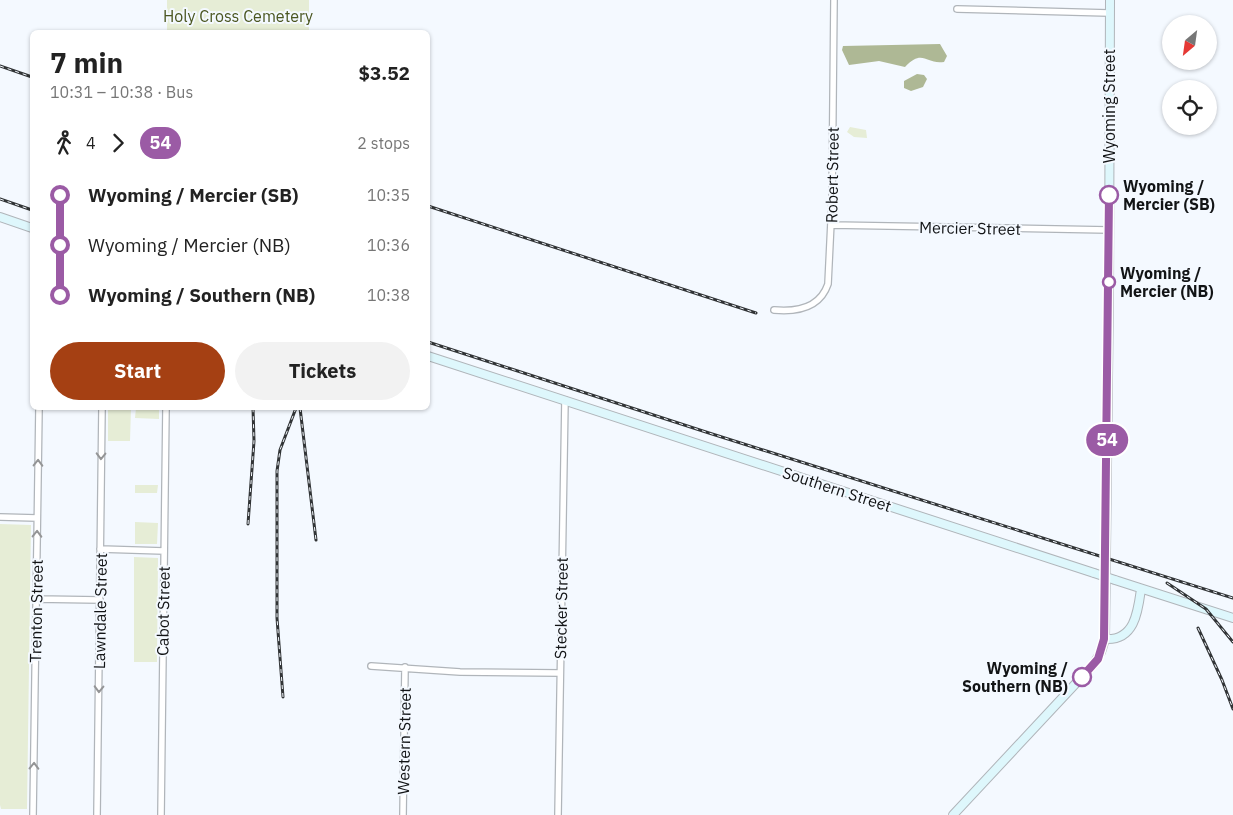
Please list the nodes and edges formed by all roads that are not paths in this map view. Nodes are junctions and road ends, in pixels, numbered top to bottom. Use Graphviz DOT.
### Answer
graph roads {
  1 [pos="834,0"];
  2 [pos="1110,0"];
  3 [pos="957,9"];
  4 [pos="1109,13"];
  5 [pos="0,217"];
  6 [pos="831,225"];
  7 [pos="30,227"];
  8 [pos="1108,230"];
  9 [pos="774,310"];
  10 [pos="430,357"];
  11 [pos="564,400"];
  12 [pos="39,410"];
  13 [pos="102,410"];
  14 [pos="166,410"];
  15 [pos="0,518"];
  16 [pos="37,518"];
  17 [pos="100,549"];
  18 [pos="164,551"];
  19 [pos="1141,588"];
  20 [pos="36,599"];
  21 [pos="100,600"];
  22 [pos="1233,618"];
  23 [pos="1104,639"];
  24 [pos="370,666"];
  25 [pos="405,667"];
  26 [pos="560,673"];
  27 [pos="33,815"];
  28 [pos="97,815"];
  29 [pos="161,815"];
  30 [pos="403,815"];
  31 [pos="558,815"];
  32 [pos="953,815"];
  1 -- 6 [label="street, Robert Street"];
  2 -- 4 [label="main road, Wyoming Street"];
  3 -- 4 [label="street"];
  4 -- 8 [label="main road, Wyoming Street"];
  5 -- 7 [label="main road"];
  6 -- 8 [label="street, Mercier Street"];
  6 -- 9 [label="street, Robert Street"];
  8 -- 23 [label="main road, Wyoming Street"];
  10 -- 11 [label="main road, Southern Street"];
  11 -- 19 [label="main road, Southern Street, bridge"];
  11 -- 26 [label="street, Stecker Street"];
  16 -- 12 [label="street, Trenton Street, one-way"];
  13 -- 17 [label="street, Lawndale Street, one-way"];
  14 -- 18 [label="street, Cabot Street"];
  15 -- 16 [label="street"];
  20 -- 16 [label="street, Trenton Street, one-way"];
  17 -- 18 [label="street"];
  17 -- 21 [label="street, Lawndale Street"];
  18 -- 29 [label="street, Cabot Street"];
  19 -- 22 [label="main road, Southern Street"];
  19 -- 23 [label="main road"];
  20 -- 21 [label="street"];
  27 -- 20 [label="street, Trenton Street, one-way"];
  21 -- 28 [label="street, Lawndale Street, one-way"];
  23 -- 32 [label="main road, Wyoming Street"];
  24 -- 25 [label="street"];
  25 -- 26 [label="street"];
  25 -- 30 [label="street, Western Street"];
  26 -- 31 [label="street, Stecker Street"];
}
